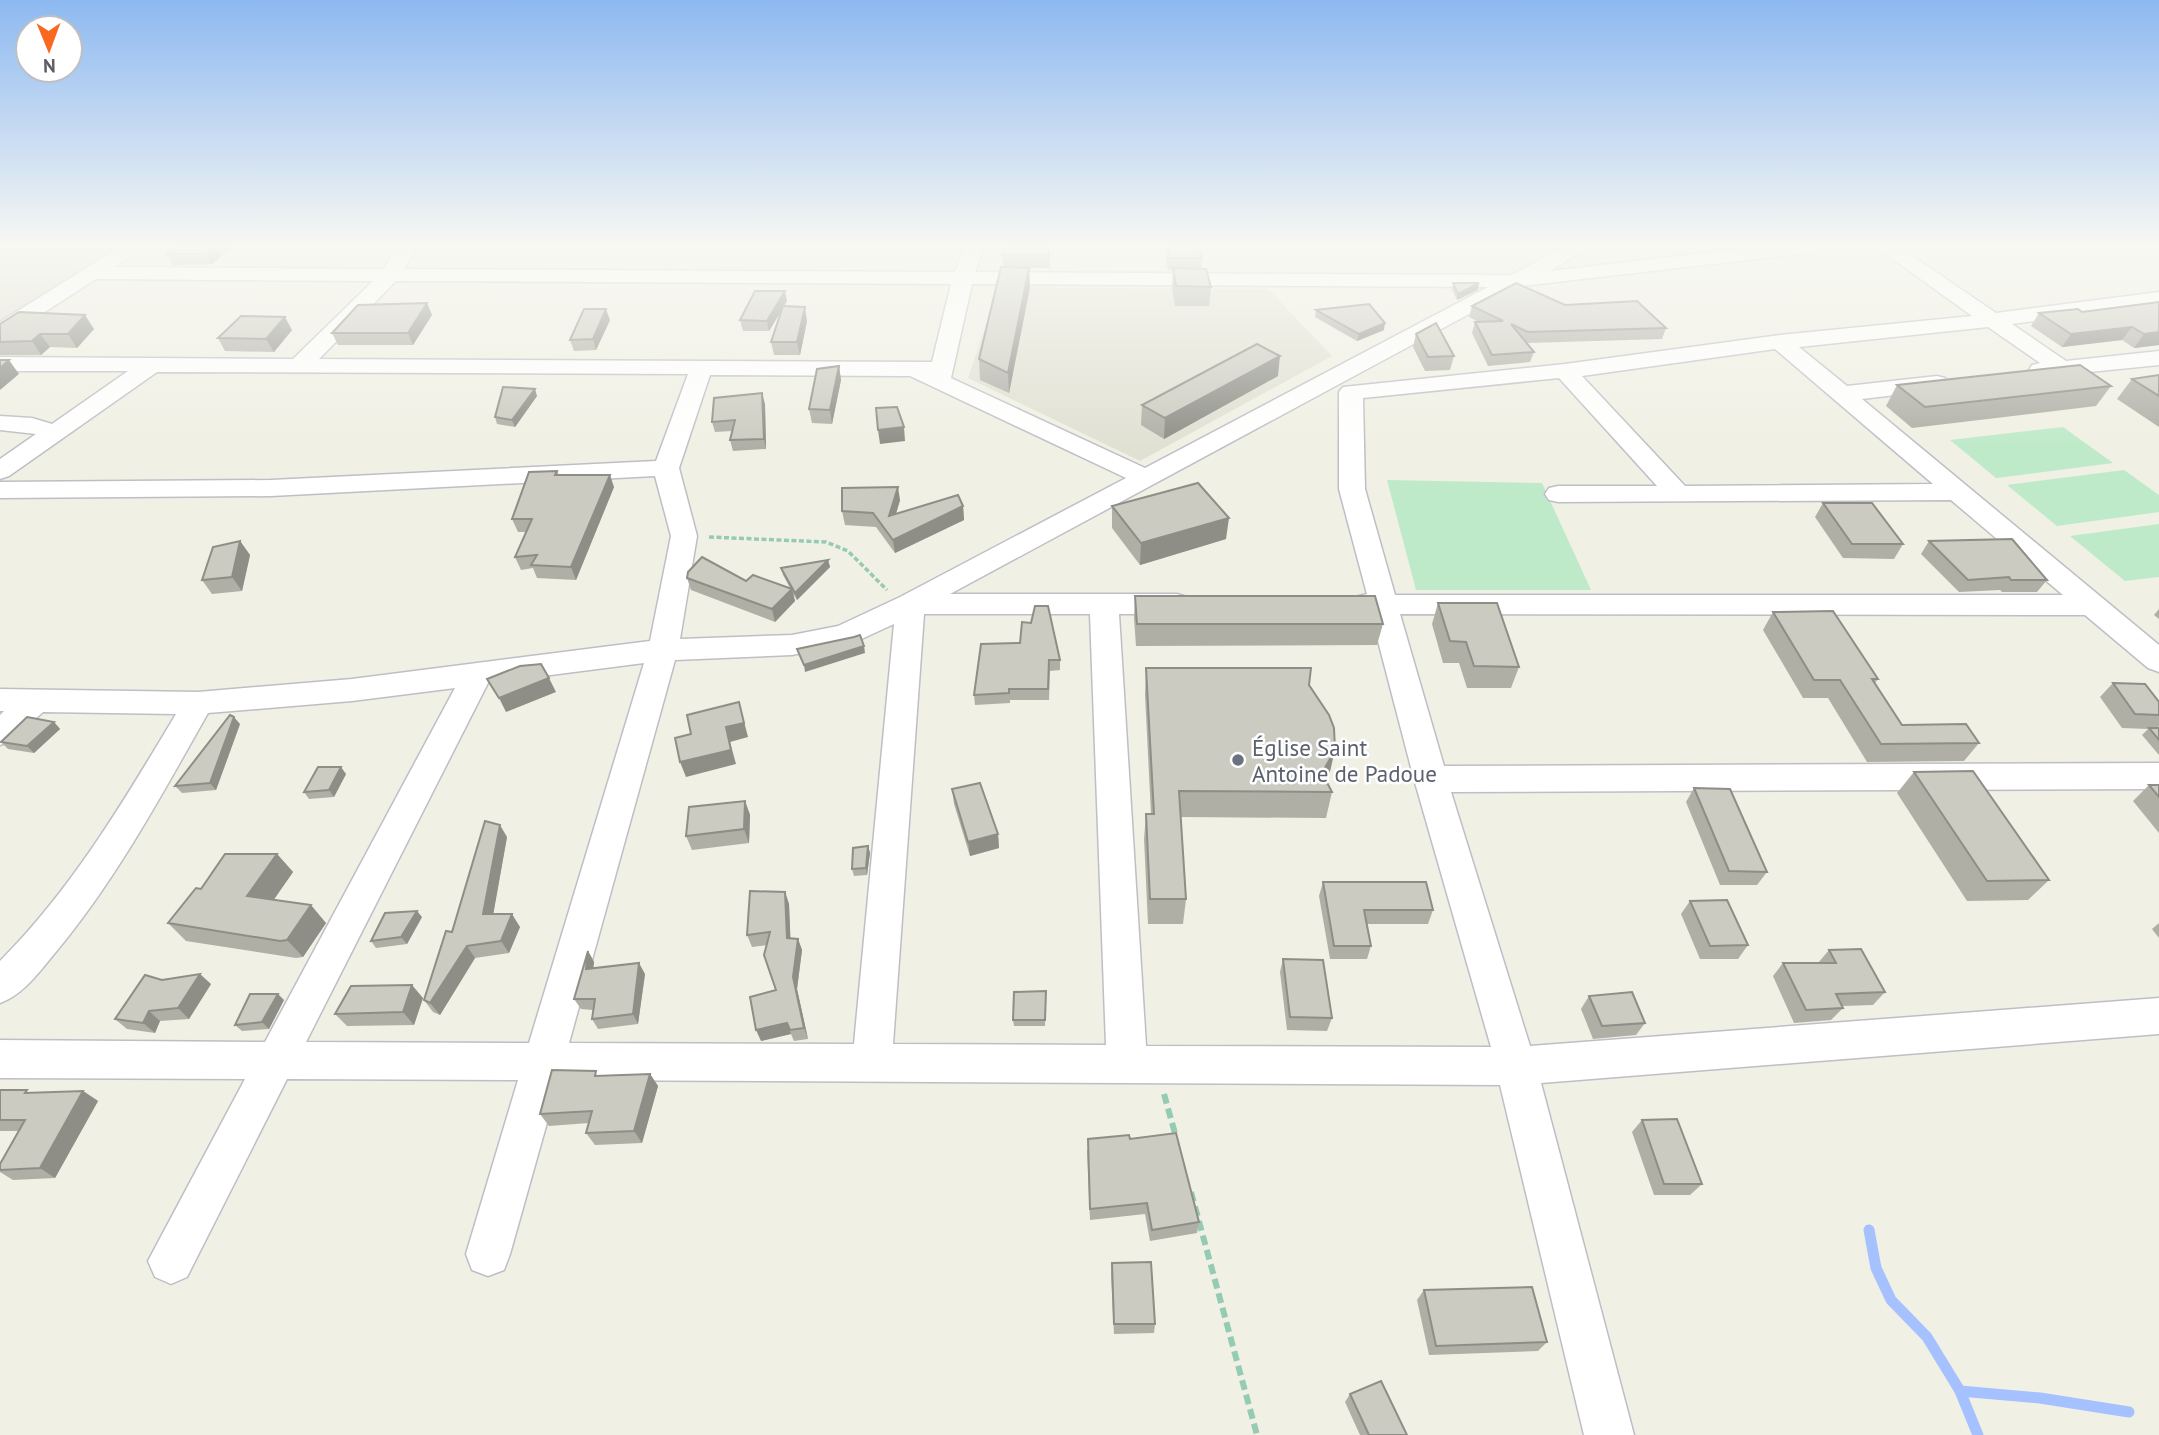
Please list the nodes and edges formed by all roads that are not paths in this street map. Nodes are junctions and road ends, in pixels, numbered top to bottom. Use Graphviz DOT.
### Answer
graph roads {
  1 [pos="27,314"];
  2 [pos="351,314"];
  3 [pos="955,314"];
  4 [pos="1452,314"];
  5 [pos="1984,314"];
  6 [pos="2039,314"];
  7 [pos="1993,320"];
  8 [pos="0,331"];
  9 [pos="1780,342"];
  10 [pos="2159,358"];
  11 [pos="0,364"];
  12 [pos="152,365"];
  13 [pos="299,366"];
  14 [pos="2062,368"];
  15 [pos="701,369"];
  16 [pos="1565,371"];
  17 [pos="2021,373"];
  18 [pos="941,374"];
  19 [pos="1965,379"];
  20 [pos="1841,394"];
  21 [pos="0,423"];
  22 [pos="54,432"];
  23 [pos="666,468"];
  24 [pos="0,471"];
  25 [pos="1146,478"];
  26 [pos="0,490"];
  27 [pos="1959,492"];
  28 [pos="1678,493"];
  29 [pos="1558,494"];
  30 [pos="910,604"];
  31 [pos="1104,604"];
  32 [pos="1202,604"];
  33 [pos="1342,604"];
  34 [pos="1384,604"];
  35 [pos="2092,604"];
  36 [pos="663,650"];
  37 [pos="2159,661"];
  38 [pos="478,673"];
  39 [pos="0,700"];
  40 [pos="35,701"];
  41 [pos="198,704"];
  42 [pos="0,733"];
  43 [pos="2159,776"];
  44 [pos="1431,779"];
  45 [pos="0,986"];
  46 [pos="2159,1016"];
  47 [pos="0,1059"];
  48 [pos="275,1060"];
  49 [pos="543,1062"];
  50 [pos="872,1063"];
  51 [pos="1141,1063"];
  52 [pos="1516,1066"];
  53 [pos="488,1254"];
  54 [pos="171,1261"];
  55 [pos="1609,1435"];
  1 -- 8 [label="street"];
  2 -- 13 [label="street"];
  3 -- 18 [label="street"];
  4 -- 25 [label="street"];
  5 -- 7 [label="street"];
  6 -- 7 [label="street"];
  7 -- 9 [label="street"];
  7 -- 14 [label="street"];
  9 -- 16 [label="street"];
  9 -- 20 [label="street"];
  10 -- 14 [label="street"];
  11 -- 12 [label="street"];
  12 -- 13 [label="street"];
  12 -- 22 [label="street"];
  13 -- 15 [label="street"];
  14 -- 17 [label="street"];
  15 -- 18 [label="street"];
  15 -- 23 [label="street"];
  16 -- 28 [label="street"];
  16 -- 34 [label="street"];
  18 -- 25 [label="street"];
  19 -- 20 [label="street"];
  20 -- 27 [label="street"];
  21 -- 22 [label="street"];
  22 -- 24 [label="street"];
  23 -- 26 [label="street"];
  23 -- 36 [label="street"];
  25 -- 30 [label="street"];
  27 -- 28 [label="street"];
  27 -- 35 [label="street"];
  28 -- 29 [label="street"];
  30 -- 31 [label="street"];
  30 -- 36 [label="street"];
  30 -- 50 [label="street"];
  31 -- 32 [label="street"];
  31 -- 51 [label="street"];
  33 -- 34 [label="street"];
  34 -- 35 [label="street"];
  34 -- 44 [label="street"];
  35 -- 37 [label="street"];
  36 -- 38 [label="street"];
  36 -- 49 [label="street"];
  38 -- 41 [label="street"];
  38 -- 48 [label="street"];
  39 -- 40 [label="street"];
  40 -- 41 [label="street"];
  40 -- 42 [label="street"];
  41 -- 45 [label="street"];
  43 -- 44 [label="street"];
  44 -- 52 [label="street"];
  46 -- 52 [label="street"];
  47 -- 48 [label="street"];
  48 -- 49 [label="street"];
  48 -- 54 [label="street"];
  49 -- 50 [label="street"];
  49 -- 53 [label="street"];
  50 -- 51 [label="street"];
  51 -- 52 [label="street"];
  52 -- 55 [label="street"];
}
